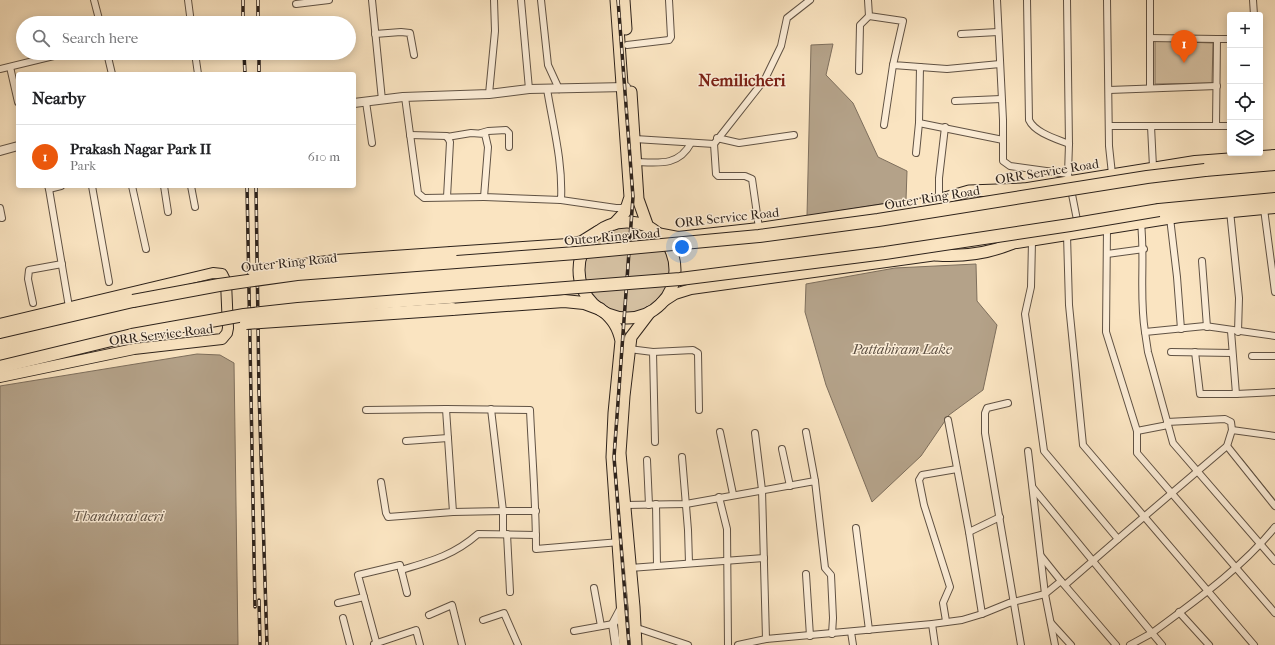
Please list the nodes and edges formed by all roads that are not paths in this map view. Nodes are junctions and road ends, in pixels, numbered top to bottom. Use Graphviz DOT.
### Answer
graph roads {
  1 [pos="95,0"];
  2 [pos="188,0"];
  3 [pos="329,0"];
  4 [pos="372,0"];
  5 [pos="494,0"];
  6 [pos="521,0"];
  7 [pos="541,0"];
  8 [pos="616,0"];
  9 [pos="624,0"];
  10 [pos="669,0"];
  11 [pos="810,0"];
  12 [pos="868,0"];
  13 [pos="997,0"];
  14 [pos="1027,0"];
  15 [pos="1067,0"];
  16 [pos="1107,0"];
  17 [pos="1150,0"];
  18 [pos="1253,0"];
  19 [pos="296,4"];
  20 [pos="1254,12"];
  21 [pos="98,16"];
  22 [pos="190,16"];
  23 [pos="869,16"];
  24 [pos="998,32"];
  25 [pos="375,34"];
  26 [pos="961,34"];
  27 [pos="1150,38"];
  28 [pos="1217,39"];
  29 [pos="1227,39"];
  30 [pos="627,45"];
  31 [pos="414,55"];
  32 [pos="38,60"];
  33 [pos="109,60"];
  34 [pos="196,60"];
  35 [pos="1000,64"];
  36 [pos="893,65"];
  37 [pos="10,67"];
  38 [pos="920,67"];
  39 [pos="0,69"];
  40 [pos="859,71"];
  41 [pos="112,72"];
  42 [pos="198,72"];
  43 [pos="1217,86"];
  44 [pos="627,87"];
  45 [pos="1150,88"];
  46 [pos="529,89"];
  47 [pos="547,89"];
  48 [pos="559,89"];
  49 [pos="1109,90"];
  50 [pos="16,93"];
  51 [pos="489,94"];
  52 [pos="405,97"];
  53 [pos="1001,99"];
  54 [pos="382,100"];
  55 [pos="955,101"];
  56 [pos="366,102"];
  57 [pos="356,103"];
  58 [pos="920,123"];
  59 [pos="884,125"];
  60 [pos="1109,126"];
  61 [pos="1151,126"];
  62 [pos="1216,126"];
  63 [pos="1227,126"];
  64 [pos="945,127"];
  65 [pos="481,133"];
  66 [pos="794,135"];
  67 [pos="410,136"];
  68 [pos="447,137"];
  69 [pos="717,138"];
  70 [pos="635,139"];
  71 [pos="1003,140"];
  72 [pos="372,143"];
  73 [pos="691,143"];
  74 [pos="714,144"];
  75 [pos="1070,144"];
  76 [pos="16,147"];
  77 [pos="509,147"];
  78 [pos="0,151"];
  79 [pos="916,152"];
  80 [pos="1263,155"];
  81 [pos="1275,155"];
  82 [pos="1246,156"];
  83 [pos="1260,156"];
  84 [pos="1275,160"];
  85 [pos="636,162"];
  86 [pos="1275,164"];
  87 [pos="1154,167"];
  88 [pos="1112,174"];
  89 [pos="1068,178"];
  90 [pos="48,188"];
  91 [pos="92,188"];
  92 [pos="132,188"];
  93 [pos="164,188"];
  94 [pos="191,188"];
  95 [pos="1023,188"];
  96 [pos="484,197"];
  97 [pos="447,198"];
  98 [pos="939,198"];
  99 [pos="561,200"];
  100 [pos="630,202"];
  101 [pos="924,204"];
  102 [pos="1272,206"];
  103 [pos="195,207"];
  104 [pos="0,208"];
  105 [pos="1230,211"];
  106 [pos="168,212"];
  107 [pos="2,218"];
  108 [pos="1170,218"];
  109 [pos="1141,223"];
  110 [pos="614,224"];
  111 [pos="759,228"];
  112 [pos="1107,228"];
  113 [pos="652,230"];
  114 [pos="598,232"];
  115 [pos="1079,233"];
  116 [pos="1068,235"];
  117 [pos="1032,241"];
  118 [pos="1011,244"];
  119 [pos="146,249"];
  120 [pos="1144,249"];
  121 [pos="1107,254"];
  122 [pos="936,255"];
  123 [pos="1202,261"];
  124 [pos="62,264"];
  125 [pos="109,282"];
  126 [pos="1275,292"];
  127 [pos="150,297"];
  128 [pos="33,303"];
  129 [pos="661,303"];
  130 [pos="69,307"];
  131 [pos="601,310"];
  132 [pos="650,312"];
  133 [pos="0,324"];
  134 [pos="1207,327"];
  135 [pos="1181,328"];
  136 [pos="1231,331"];
  137 [pos="0,332"];
  138 [pos="1145,332"];
  139 [pos="1238,332"];
  140 [pos="139,334"];
  141 [pos="1275,336"];
  142 [pos="629,349"];
  143 [pos="653,352"];
  144 [pos="1170,352"];
  145 [pos="1195,352"];
  146 [pos="1232,353"];
  147 [pos="1252,356"];
  148 [pos="1275,356"];
  149 [pos="0,367"];
  150 [pos="0,377"];
  151 [pos="1275,392"];
  152 [pos="1236,394"];
  153 [pos="1008,403"];
  154 [pos="446,409"];
  155 [pos="366,410"];
  156 [pos="491,410"];
  157 [pos="699,410"];
  158 [pos="948,420"];
  159 [pos="1167,423"];
  160 [pos="1232,430"];
  161 [pos="1137,431"];
  162 [pos="720,432"];
  163 [pos="806,432"];
  164 [pos="755,433"];
  165 [pos="1275,436"];
  166 [pos="448,438"];
  167 [pos="406,441"];
  168 [pos="655,442"];
  169 [pos="1226,446"];
  170 [pos="782,450"];
  171 [pos="1028,451"];
  172 [pos="682,457"];
  173 [pos="647,460"];
  174 [pos="957,469"];
  175 [pos="1197,471"];
  176 [pos="381,482"];
  177 [pos="815,482"];
  178 [pos="790,486"];
  179 [pos="1032,488"];
  180 [pos="762,490"];
  181 [pos="1172,493"];
  182 [pos="733,494"];
  183 [pos="718,497"];
  184 [pos="686,504"];
  185 [pos="625,505"];
  186 [pos="653,505"];
  187 [pos="1275,506"];
  188 [pos="503,511"];
  189 [pos="536,511"];
  190 [pos="454,512"];
  191 [pos="1144,516"];
  192 [pos="1000,517"];
  193 [pos="1275,527"];
  194 [pos="856,528"];
  195 [pos="969,532"];
  196 [pos="505,534"];
  197 [pos="536,535"];
  198 [pos="1118,539"];
  199 [pos="622,542"];
  200 [pos="1261,545"];
  201 [pos="1041,556"];
  202 [pos="764,558"];
  203 [pos="728,560"];
  204 [pos="1092,561"];
  205 [pos="1275,561"];
  206 [pos="689,563"];
  207 [pos="657,566"];
  208 [pos="1235,567"];
  209 [pos="630,568"];
  210 [pos="401,570"];
  211 [pos="806,574"];
  212 [pos="1063,583"];
  213 [pos="594,588"];
  214 [pos="1208,591"];
  215 [pos="510,592"];
  216 [pos="407,593"];
  217 [pos="1045,594"];
  218 [pos="364,597"];
  219 [pos="1014,602"];
  220 [pos="338,603"];
  221 [pos="634,607"];
  222 [pos="621,609"];
  223 [pos="1179,612"];
  224 [pos="1275,613"];
  225 [pos="429,614"];
  226 [pos="982,614"];
  227 [pos="343,618"];
  228 [pos="483,620"];
  229 [pos="946,621"];
  230 [pos="1051,623"];
  231 [pos="613,624"];
  232 [pos="932,624"];
  233 [pos="601,626"];
  234 [pos="640,629"];
  235 [pos="869,630"];
  236 [pos="574,631"];
  237 [pos="851,632"];
  238 [pos="1152,633"];
  239 [pos="832,634"];
  240 [pos="810,636"];
  241 [pos="766,639"];
  242 [pos="1020,644"];
  243 [pos="350,645"];
  244 [pos="375,645"];
  245 [pos="420,645"];
  246 [pos="462,645"];
  247 [pos="518,645"];
  248 [pos="616,645"];
  249 [pos="625,645"];
  250 [pos="636,645"];
  251 [pos="641,645"];
  252 [pos="688,645"];
  253 [pos="728,645"];
  254 [pos="738,645"];
  255 [pos="853,645"];
  256 [pos="935,645"];
  257 [pos="1013,645"];
  258 [pos="1055,645"];
  259 [pos="1071,645"];
  260 [pos="1116,645"];
  261 [pos="1130,645"];
  262 [pos="1162,645"];
  263 [pos="1209,645"];
  264 [pos="1254,645"];
  1 -- 21 [label="street"];
  2 -- 22 [label="street"];
  3 -- 19 [label="street"];
  4 -- 25 [label="street"];
  5 -- 51 [label="street"];
  6 -- 46 [label="street"];
  7 -- 48 [label="street"];
  8 -- 44 [label="highway"];
  9 -- 30 [label="highway"];
  10 -- 30 [label="street"];
  11 -- 69 [label="street"];
  12 -- 23 [label="street"];
  13 -- 24 [label="street"];
  14 -- 75 [label="street"];
  15 -- 75 [label="street"];
  16 -- 49 [label="street"];
  17 -- 27 [label="street"];
  18 -- 20 [label="street"];
  23 -- 36 [label="street"];
  23 -- 40 [label="street"];
  24 -- 26 [label="street"];
  24 -- 35 [label="street"];
  25 -- 31 [label="street"];
  25 -- 54 [label="street"];
  27 -- 28 [label="street"];
  27 -- 45 [label="street"];
  28 -- 29 [label="street"];
  28 -- 43 [label="street"];
  30 -- 44 [label="highway"];
  32 -- 37 [label="street"];
  33 -- 41 [label="street"];
  34 -- 42 [label="street"];
  35 -- 38 [label="street"];
  35 -- 53 [label="street"];
  36 -- 38 [label="street"];
  36 -- 59 [label="street"];
  37 -- 39 [label="street"];
  37 -- 50 [label="street"];
  38 -- 58 [label="street"];
  43 -- 45 [label="street"];
  43 -- 62 [label="street"];
  44 -- 48 [label="street"];
  44 -- 70 [label="highway"];
  44 -- 100 [label="highway"];
  45 -- 49 [label="street"];
  46 -- 47 [label="street"];
  46 -- 51 [label="street"];
  47 -- 48 [label="street"];
  47 -- 99 [label="street"];
  49 -- 60 [label="street"];
  51 -- 52 [label="street"];
  52 -- 54 [label="street"];
  52 -- 67 [label="street"];
  53 -- 55 [label="street"];
  53 -- 71 [label="street"];
  54 -- 56 [label="street"];
  56 -- 57 [label="street"];
  56 -- 72 [label="street"];
  58 -- 64 [label="street"];
  58 -- 79 [label="street"];
  60 -- 61 [label="street"];
  60 -- 88 [label="street"];
  61 -- 62 [label="street"];
  61 -- 87 [label="street"];
  62 -- 63 [label="street"];
  64 -- 71 [label="street"];
  64 -- 98 [label="street"];
  65 -- 68 [label="street"];
  65 -- 77 [label="street"];
  65 -- 96 [label="street"];
  66 -- 69 [label="street"];
  67 -- 68 [label="street"];
  67 -- 97 [label="street"];
  68 -- 97 [label="street"];
  69 -- 74 [label="street"];
  70 -- 73 [label="street"];
  70 -- 85 [label="highway"];
  71 -- 89 [label="street"];
  73 -- 74 [label="street"];
  73 -- 85 [label="street"];
  74 -- 111 [label="street"];
  75 -- 89 [label="street"];
  76 -- 78 [label="street"];
  80 -- 81 [label="main road, ORR Service Road"];
  82 -- 87 [label="main road, ORR Service Road"];
  83 -- 84 [label="highway"];
  85 -- 113 [label="highway"];
  86 -- 127 [label="highway, Outer Ring Road, bridge"];
  87 -- 88 [label="main road, ORR Service Road"];
  88 -- 89 [label="main road, ORR Service Road"];
  89 -- 95 [label="main road, ORR Service Road"];
  89 -- 115 [label="street"];
  90 -- 124 [label="street"];
  91 -- 125 [label="street"];
  92 -- 119 [label="street"];
  93 -- 106 [label="street"];
  94 -- 103 [label="street"];
  95 -- 98 [label="highway"];
  95 -- 101 [label="main road, ORR Service Road"];
  96 -- 97 [label="street"];
  96 -- 99 [label="street"];
  98 -- 101 [label="highway"];
  99 -- 100 [label="street"];
  100 -- 110 [label="highway"];
  101 -- 111 [label="main road, ORR Service Road"];
  102 -- 105 [label="main road"];
  102 -- 126 [label="street"];
  102 -- 140 [label="highway, bridge"];
  104 -- 107 [label="street"];
  105 -- 108 [label="main road"];
  105 -- 139 [label="street"];
  108 -- 109 [label="main road"];
  108 -- 135 [label="street"];
  109 -- 112 [label="main road"];
  109 -- 120 [label="street"];
  110 -- 113 [label="highway"];
  110 -- 114 [label="highway"];
  111 -- 113 [label="main road, ORR Service Road"];
  112 -- 115 [label="main road"];
  112 -- 121 [label="street"];
  113 -- 129 [label="highway"];
  114 -- 127 [label="highway, bridge"];
  114 -- 131 [label="highway"];
  115 -- 116 [label="main road"];
  116 -- 117 [label="main road"];
  116 -- 191 [label="street"];
  117 -- 118 [label="main road"];
  117 -- 198 [label="street"];
  118 -- 122 [label="highway"];
  120 -- 121 [label="street"];
  120 -- 138 [label="street"];
  121 -- 161 [label="street"];
  122 -- 129 [label="main road"];
  123 -- 134 [label="street"];
  124 -- 128 [label="street"];
  124 -- 130 [label="street"];
  127 -- 137 [label="highway, Outer Ring Road, bridge"];
  129 -- 132 [label="highway"];
  130 -- 133 [label="main road, ORR Service Road"];
  130 -- 150 [label="main road, ORR Service Road"];
  131 -- 132 [label="highway"];
  131 -- 140 [label="highway, bridge"];
  131 -- 199 [label="highway"];
  132 -- 142 [label="highway"];
  134 -- 135 [label="street"];
  134 -- 136 [label="street"];
  135 -- 138 [label="street"];
  136 -- 139 [label="street"];
  136 -- 146 [label="street"];
  138 -- 159 [label="street"];
  139 -- 141 [label="street"];
  140 -- 149 [label="highway"];
  142 -- 143 [label="street"];
  142 -- 185 [label="highway"];
  143 -- 157 [label="street"];
  143 -- 168 [label="street"];
  144 -- 145 [label="street"];
  145 -- 146 [label="street"];
  145 -- 152 [label="street"];
  146 -- 152 [label="street"];
  147 -- 148 [label="street"];
  151 -- 152 [label="street"];
  153 -- 192 [label="street"];
  154 -- 155 [label="street"];
  154 -- 156 [label="street"];
  154 -- 166 [label="street"];
  156 -- 188 [label="street"];
  156 -- 189 [label="street"];
  158 -- 174 [label="street"];
  159 -- 160 [label="street"];
  159 -- 161 [label="street"];
  159 -- 175 [label="street"];
  160 -- 165 [label="street"];
  160 -- 169 [label="street"];
  161 -- 181 [label="street"];
  162 -- 182 [label="street"];
  163 -- 177 [label="street"];
  164 -- 180 [label="street"];
  166 -- 167 [label="street"];
  166 -- 190 [label="street"];
  169 -- 175 [label="street"];
  169 -- 187 [label="street"];
  170 -- 178 [label="street"];
  171 -- 179 [label="street"];
  172 -- 184 [label="street"];
  173 -- 186 [label="street"];
  174 -- 195 [label="street"];
  174 -- 229 [label="street"];
  175 -- 181 [label="street"];
  175 -- 200 [label="street"];
  176 -- 190 [label="street"];
  177 -- 178 [label="street"];
  177 -- 239 [label="street"];
  178 -- 180 [label="street"];
  179 -- 201 [label="street"];
  179 -- 204 [label="street"];
  180 -- 182 [label="street"];
  180 -- 202 [label="street"];
  181 -- 191 [label="street"];
  181 -- 208 [label="street"];
  182 -- 183 [label="street"];
  183 -- 184 [label="street"];
  183 -- 203 [label="street"];
  184 -- 186 [label="street"];
  184 -- 206 [label="street"];
  185 -- 186 [label="street"];
  185 -- 199 [label="highway"];
  186 -- 207 [label="street"];
  188 -- 189 [label="street"];
  188 -- 190 [label="street"];
  188 -- 196 [label="street"];
  189 -- 197 [label="street"];
  191 -- 198 [label="street"];
  191 -- 214 [label="street"];
  192 -- 195 [label="street"];
  192 -- 219 [label="street"];
  193 -- 200 [label="street"];
  194 -- 235 [label="street"];
  195 -- 226 [label="street"];
  196 -- 197 [label="street"];
  196 -- 210 [label="street"];
  196 -- 215 [label="street"];
  197 -- 199 [label="street"];
  198 -- 204 [label="street"];
  199 -- 209 [label="highway"];
  199 -- 222 [label="highway"];
  200 -- 205 [label="street"];
  200 -- 208 [label="street"];
  201 -- 212 [label="street"];
  201 -- 217 [label="street"];
  202 -- 203 [label="street"];
  202 -- 241 [label="street"];
  203 -- 206 [label="street"];
  203 -- 253 [label="street"];
  204 -- 212 [label="street"];
  204 -- 238 [label="street"];
  206 -- 207 [label="street"];
  207 -- 209 [label="street"];
  208 -- 214 [label="street"];
  208 -- 224 [label="street"];
  209 -- 221 [label="highway"];
  210 -- 216 [label="street"];
  210 -- 218 [label="street"];
  211 -- 240 [label="street"];
  212 -- 217 [label="street"];
  212 -- 260 [label="street"];
  213 -- 233 [label="street"];
  214 -- 223 [label="street"];
  214 -- 264 [label="street"];
  217 -- 219 [label="street"];
  217 -- 230 [label="street"];
  218 -- 220 [label="street"];
  218 -- 244 [label="street"];
  219 -- 226 [label="street"];
  219 -- 242 [label="street"];
  221 -- 234 [label="street"];
  221 -- 250 [label="highway"];
  222 -- 231 [label="street"];
  222 -- 249 [label="highway"];
  223 -- 238 [label="street"];
  223 -- 263 [label="street"];
  225 -- 246 [label="street"];
  226 -- 229 [label="street"];
  227 -- 243 [label="street"];
  228 -- 247 [label="street"];
  229 -- 232 [label="street"];
  230 -- 258 [label="street"];
  230 -- 259 [label="street"];
  231 -- 233 [label="street"];
  231 -- 248 [label="street"];
  232 -- 235 [label="street"];
  232 -- 256 [label="street"];
  233 -- 236 [label="street"];
  234 -- 251 [label="street"];
  234 -- 252 [label="street"];
  235 -- 237 [label="street"];
  237 -- 239 [label="street"];
  237 -- 255 [label="street"];
  238 -- 261 [label="street"];
  238 -- 262 [label="street"];
  239 -- 240 [label="street"];
  240 -- 241 [label="street"];
  241 -- 254 [label="street"];
  242 -- 257 [label="street"];
  244 -- 245 [label="street"];
}
